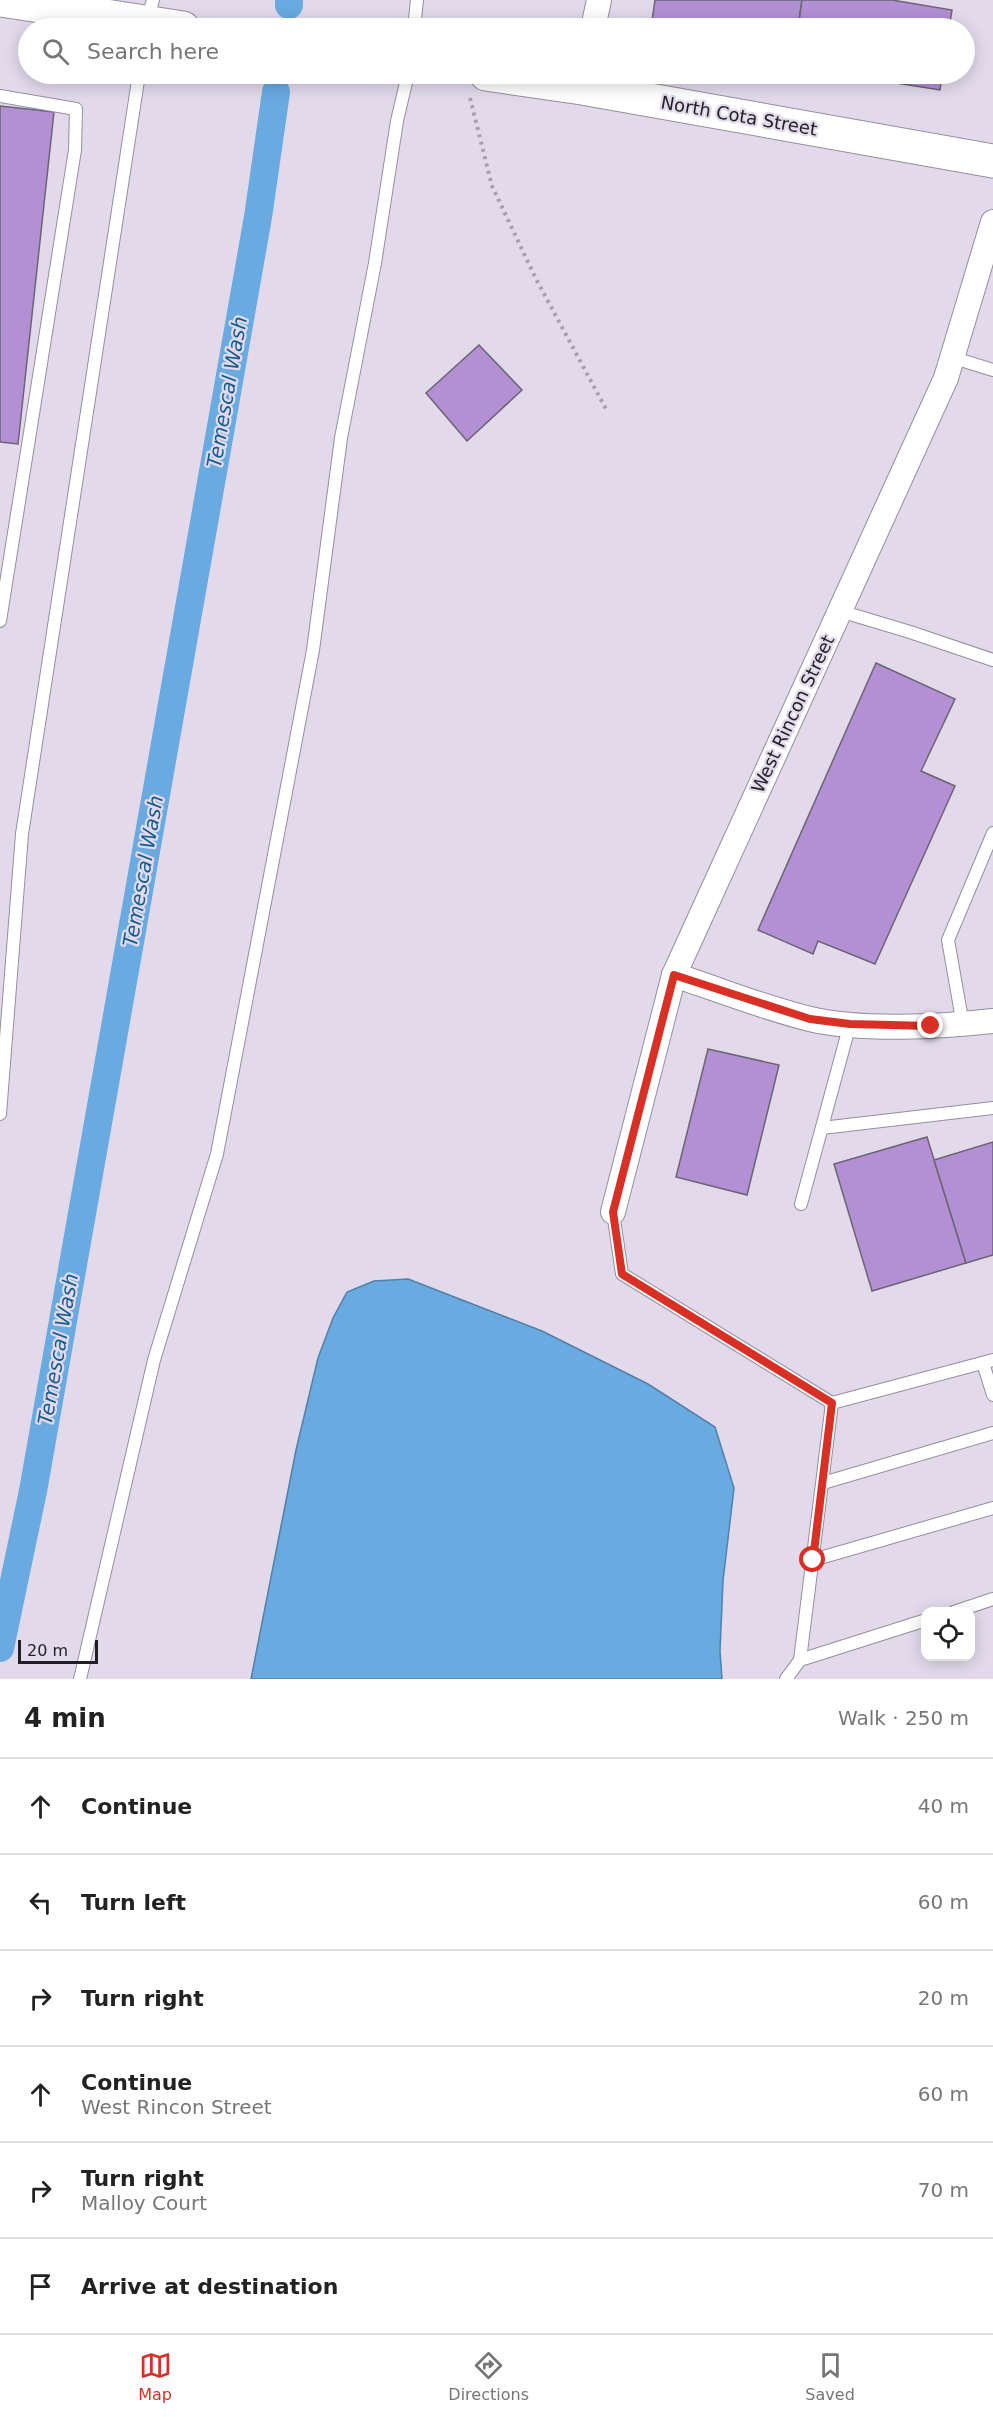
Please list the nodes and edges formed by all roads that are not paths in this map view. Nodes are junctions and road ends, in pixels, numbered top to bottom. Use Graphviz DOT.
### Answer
graph roads {
  1 [pos="2,0"];
  2 [pos="417,0"];
  3 [pos="599,0"];
  4 [pos="148,17"];
  5 [pos="415,18"];
  6 [pos="595,18"];
  7 [pos="137,84"];
  8 [pos="406,84"];
  9 [pos="504,84"];
  10 [pos="600,84"];
  11 [pos="477,85"];
  12 [pos="0,96"];
  13 [pos="993,160"];
  14 [pos="993,222"];
  15 [pos="951,357"];
  16 [pos="993,370"];
  17 [pos="840,611"];
  18 [pos="0,621"];
  19 [pos="993,660"];
  20 [pos="993,833"];
  21 [pos="674,975"];
  22 [pos="993,1021"];
  23 [pos="850,1024"];
  24 [pos="963,1025"];
  25 [pos="993,1108"];
  26 [pos="0,1114"];
  27 [pos="822,1128"];
  28 [pos="801,1204"];
  29 [pos="613,1212"];
  30 [pos="988,1362"];
  31 [pos="993,1395"];
  32 [pos="832,1403"];
  33 [pos="993,1433"];
  34 [pos="823,1483"];
  35 [pos="993,1508"];
  36 [pos="813,1560"];
  37 [pos="993,1599"];
  38 [pos="967,1607"];
  39 [pos="921,1622"];
  40 [pos="800,1660"];
  41 [pos="80,1679"];
  42 [pos="786,1679"];
  1 -- 4 [label="street"];
  2 -- 5 [label="lane"];
  3 -- 6 [label="street"];
  7 -- 26 [label="lane"];
  8 -- 41 [label="lane"];
  9 -- 11 [label="street, North Cota Street"];
  10 -- 13 [label="street, North Cota Street"];
  12 -- 18 [label="lane"];
  14 -- 15 [label="street, West Rincon Street"];
  15 -- 16 [label="lane"];
  15 -- 17 [label="street, West Rincon Street"];
  17 -- 19 [label="lane"];
  17 -- 21 [label="street, West Rincon Street"];
  20 -- 24 [label="lane"];
  21 -- 23 [label="street"];
  21 -- 29 [label="street, West Rincon Street"];
  22 -- 24 [label="street"];
  23 -- 24 [label="street"];
  23 -- 27 [label="lane"];
  25 -- 27 [label="lane"];
  27 -- 28 [label="lane"];
  29 -- 32 [label="lane"];
  30 -- 31 [label="lane"];
  30 -- 32 [label="lane"];
  32 -- 34 [label="lane"];
  33 -- 34 [label="lane"];
  34 -- 36 [label="lane"];
  35 -- 36 [label="lane"];
  36 -- 40 [label="lane"];
  37 -- 38 [label="lane"];
  39 -- 40 [label="lane"];
  40 -- 42 [label="lane"];
}
